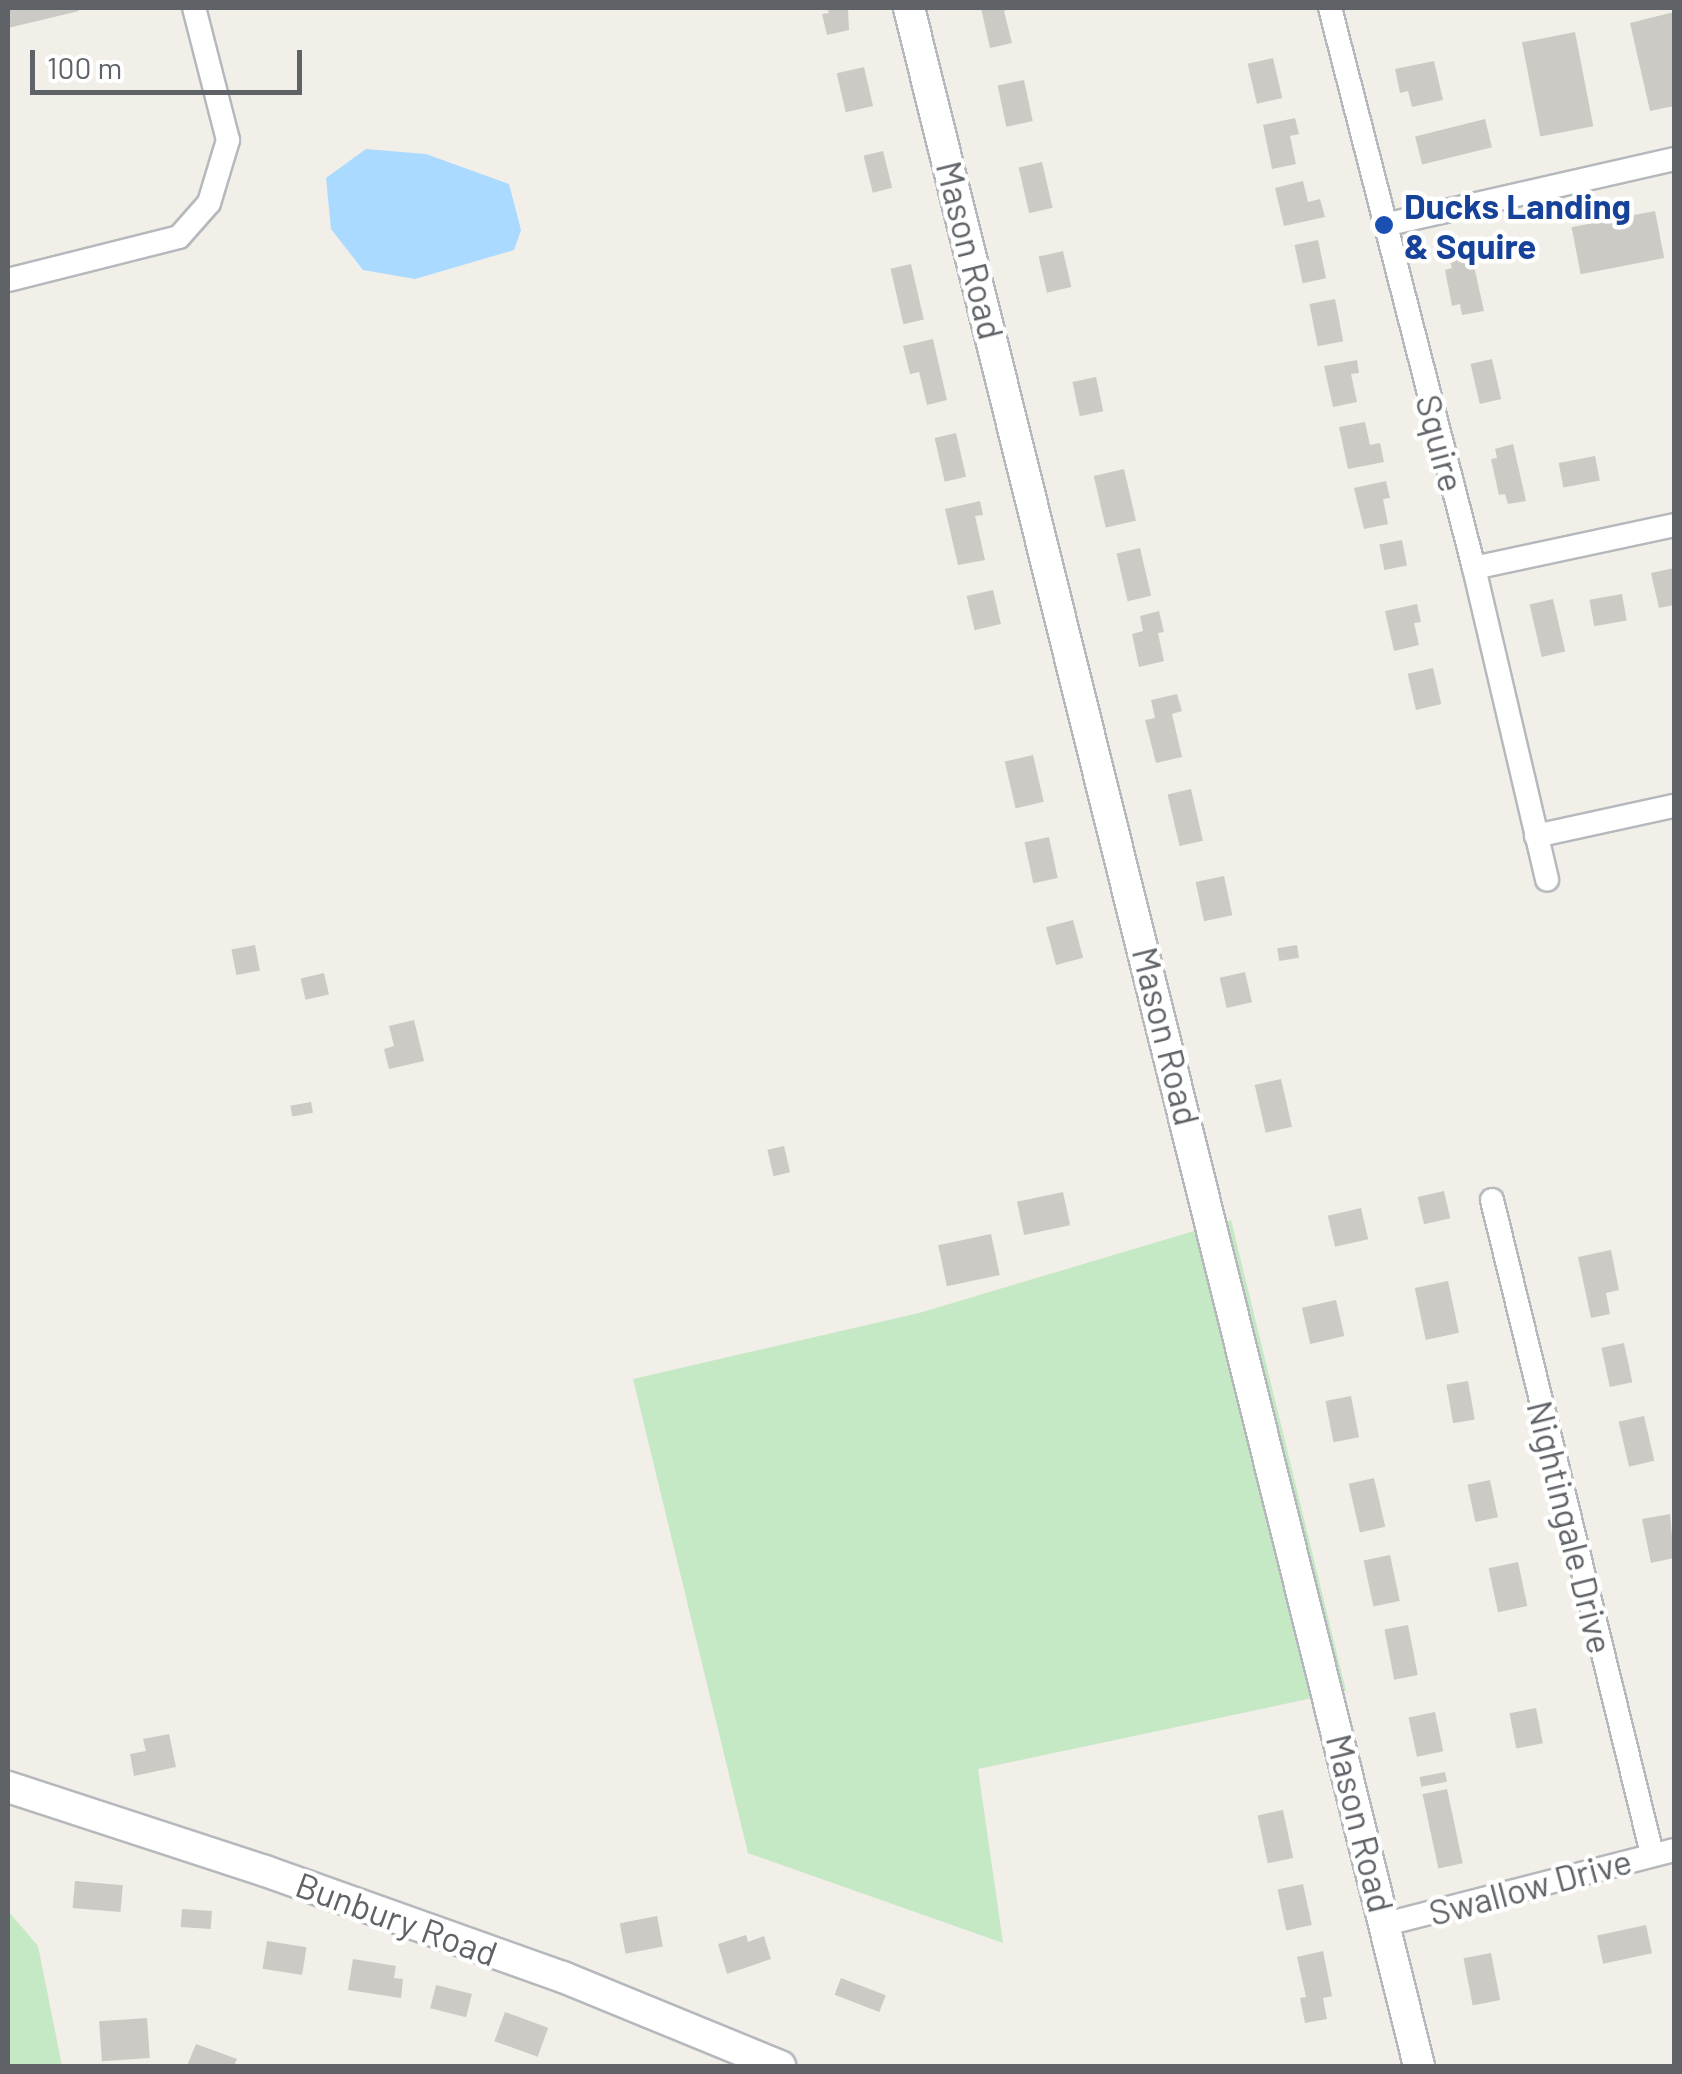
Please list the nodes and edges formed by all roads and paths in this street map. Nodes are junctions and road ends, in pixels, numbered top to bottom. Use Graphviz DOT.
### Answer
graph roads {
  1 [pos="194,8"];
  2 [pos="909,8"];
  3 [pos="1330,8"];
  4 [pos="1674,159"];
  5 [pos="1384,226"];
  6 [pos="8,280"];
  7 [pos="1674,525"];
  8 [pos="1474,568"];
  9 [pos="1674,806"];
  10 [pos="1536,836"];
  11 [pos="1547,880"];
  12 [pos="1492,1200"];
  13 [pos="8,1787"];
  14 [pos="1664,1852"];
  15 [pos="1386,1924"];
  16 [pos="780,2066"];
  17 [pos="1419,2066"];
  1 -- 6 [label="street"];
  2 -- 15 [label="street, Mason Road"];
  3 -- 5 [label="street, Squire"];
  4 -- 5 [label="street"];
  5 -- 8 [label="street, Squire"];
  7 -- 8 [label="street"];
  8 -- 10 [label="street, Squire"];
  9 -- 10 [label="street"];
  10 -- 11 [label="street, Squire"];
  12 -- 14 [label="street, Nightingale Drive"];
  13 -- 16 [label="street, Bunbury Road"];
  14 -- 15 [label="street, Swallow Drive"];
  15 -- 17 [label="street, Mason Road"];
}
